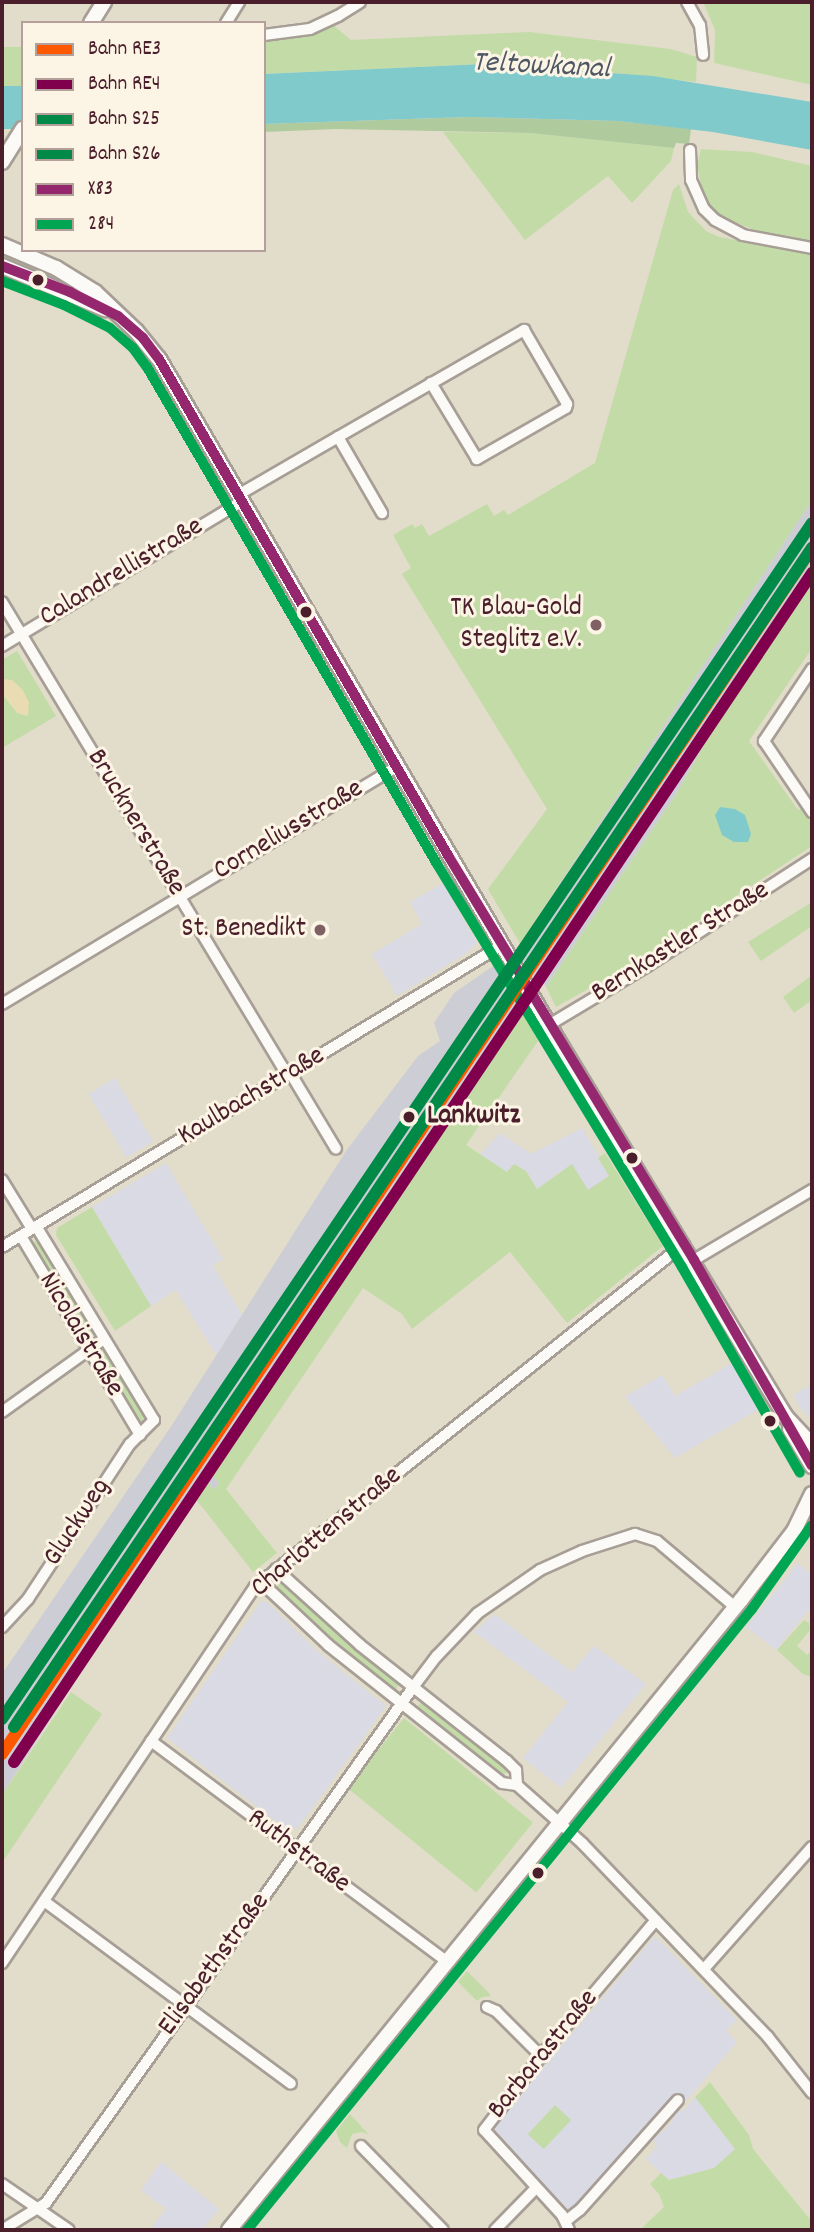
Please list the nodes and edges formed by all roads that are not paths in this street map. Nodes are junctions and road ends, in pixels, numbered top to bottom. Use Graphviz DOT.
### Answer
graph roads {
  1 [pos="104,2"];
  2 [pos="239,2"];
  3 [pos="360,2"];
  4 [pos="687,2"];
  5 [pos="92,21"];
  6 [pos="227,21"];
  7 [pos="266,35"];
  8 [pos="703,55"];
  9 [pos="21,133"];
  10 [pos="690,150"];
  11 [pos="4,159"];
  12 [pos="2,245"];
  13 [pos="812,248"];
  14 [pos="2,266"];
  15 [pos="118,316"];
  16 [pos="431,383"];
  17 [pos="338,437"];
  18 [pos="240,498"];
  19 [pos="382,513"];
  20 [pos="2,602"];
  21 [pos="21,634"];
  22 [pos="2,646"];
  23 [pos="812,669"];
  24 [pos="397,767"];
  25 [pos="812,812"];
  26 [pos="812,859"];
  27 [pos="180,897"];
  28 [pos="502,945"];
  29 [pos="2,1004"];
  30 [pos="549,1025"];
  31 [pos="290,1074"];
  32 [pos="336,1149"];
  33 [pos="2,1180"];
  34 [pos="812,1190"];
  35 [pos="34,1228"];
  36 [pos="20,1236"];
  37 [pos="684,1244"];
  38 [pos="2,1247"];
  39 [pos="694,1260"];
  40 [pos="104,1339"];
  41 [pos="88,1349"];
  42 [pos="5,1405"];
  43 [pos="786,1418"];
  44 [pos="154,1420"];
  45 [pos="140,1434"];
  46 [pos="812,1445"];
  47 [pos="812,1466"];
  48 [pos="812,1494"];
  49 [pos="812,1520"];
  50 [pos="794,1531"];
  51 [pos="276,1569"];
  52 [pos="261,1583"];
  53 [pos="735,1608"];
  54 [pos="2,1627"];
  55 [pos="414,1686"];
  56 [pos="402,1703"];
  57 [pos="150,1741"];
  58 [pos="517,1785"];
  59 [pos="559,1823"];
  60 [pos="812,1847"];
  61 [pos="297,1851"];
  62 [pos="44,1901"];
  63 [pos="656,1920"];
  64 [pos="447,1962"];
  65 [pos="2,1963"];
  66 [pos="704,1969"];
  67 [pos="185,2007"];
  68 [pos="487,2007"];
  69 [pos="542,2057"];
  70 [pos="291,2084"];
  71 [pos="812,2094"];
  72 [pos="678,2100"];
  73 [pos="361,2146"];
  74 [pos="2,2184"];
  75 [pos="537,2188"];
  76 [pos="37,2208"];
  77 [pos="568,2225"];
  78 [pos="2,2230"];
  79 [pos="69,2230"];
  80 [pos="229,2230"];
  81 [pos="443,2230"];
  82 [pos="495,2230"];
  1 -- 5 [label="main road"];
  2 -- 6 [label="street"];
  3 -- 7 [label="street"];
  4 -- 8 [label="street"];
  9 -- 11 [label="main road"];
  10 -- 13 [label="street"];
  12 -- 15 [label="main road"];
  14 -- 15 [label="main road"];
  15 -- 18 [label="main road"];
  16 -- 16 [label="street, Calandrellistraße"];
  16 -- 17 [label="street, Calandrellistraße"];
  17 -- 18 [label="street, Calandrellistraße"];
  17 -- 19 [label="street"];
  18 -- 21 [label="street, Calandrellistraße"];
  18 -- 24 [label="main road"];
  20 -- 21 [label="street, Brucknerstraße"];
  21 -- 22 [label="street, Calandrellistraße"];
  21 -- 27 [label="street, Brucknerstraße"];
  23 -- 25 [label="street"];
  24 -- 27 [label="street, Corneliusstraße"];
  24 -- 28 [label="main road"];
  26 -- 30 [label="street, Bernkastler Straße"];
  27 -- 29 [label="street, Corneliusstraße"];
  27 -- 31 [label="street, Brucknerstraße"];
  28 -- 30 [label="main road"];
  28 -- 31 [label="street, Kaulbachstraße"];
  30 -- 37 [label="main road"];
  31 -- 32 [label="street, Brucknerstraße"];
  31 -- 35 [label="street, Kaulbachstraße"];
  33 -- 35 [label="street, Nicolaistraße"];
  34 -- 39 [label="street"];
  35 -- 36 [label="street, Kaulbachstraße"];
  35 -- 40 [label="street, Nicolaistraße"];
  36 -- 38 [label="street, Kaulbachstraße"];
  36 -- 41 [label="street, Nicolaistraße"];
  37 -- 39 [label="main road"];
  37 -- 51 [label="street, Charlottenstraße"];
  39 -- 43 [label="main road"];
  40 -- 41 [label="street"];
  40 -- 44 [label="street, Nicolaistraße"];
  41 -- 42 [label="street"];
  41 -- 45 [label="street, Nicolaistraße"];
  43 -- 46 [label="main road"];
  43 -- 47 [label="main road"];
  44 -- 45 [label="street, Gluckweg"];
  45 -- 54 [label="street, Gluckweg"];
  48 -- 50 [label="main road"];
  49 -- 50 [label="main road"];
  50 -- 53 [label="main road"];
  51 -- 52 [label="street, Charlottenstraße"];
  51 -- 55 [label="street"];
  52 -- 56 [label="street"];
  52 -- 57 [label="street, Charlottenstraße"];
  53 -- 55 [label="street, Elisabethstraße"];
  53 -- 59 [label="main road"];
  55 -- 56 [label="street, Elisabethstraße"];
  55 -- 58 [label="street"];
  56 -- 58 [label="street"];
  56 -- 61 [label="street, Elisabethstraße"];
  57 -- 61 [label="street, Ruthstraße"];
  57 -- 62 [label="street, Charlottenstraße"];
  58 -- 59 [label="street"];
  59 -- 63 [label="street"];
  59 -- 64 [label="main road"];
  60 -- 66 [label="street"];
  61 -- 64 [label="street, Ruthstraße"];
  61 -- 67 [label="street, Elisabethstraße"];
  62 -- 65 [label="street, Charlottenstraße"];
  62 -- 67 [label="street"];
  63 -- 66 [label="street"];
  63 -- 69 [label="street, Barbarastraße"];
  64 -- 80 [label="main road"];
  66 -- 71 [label="street"];
  67 -- 70 [label="street"];
  67 -- 76 [label="street, Elisabethstraße"];
  68 -- 69 [label="street"];
  69 -- 75 [label="street, Barbarastraße"];
  72 -- 77 [label="street"];
  73 -- 81 [label="street"];
  74 -- 76 [label="street"];
  75 -- 77 [label="street, Barbarastraße"];
  75 -- 82 [label="street"];
  76 -- 78 [label="street, Elisabethstraße"];
  76 -- 79 [label="street"];
}
